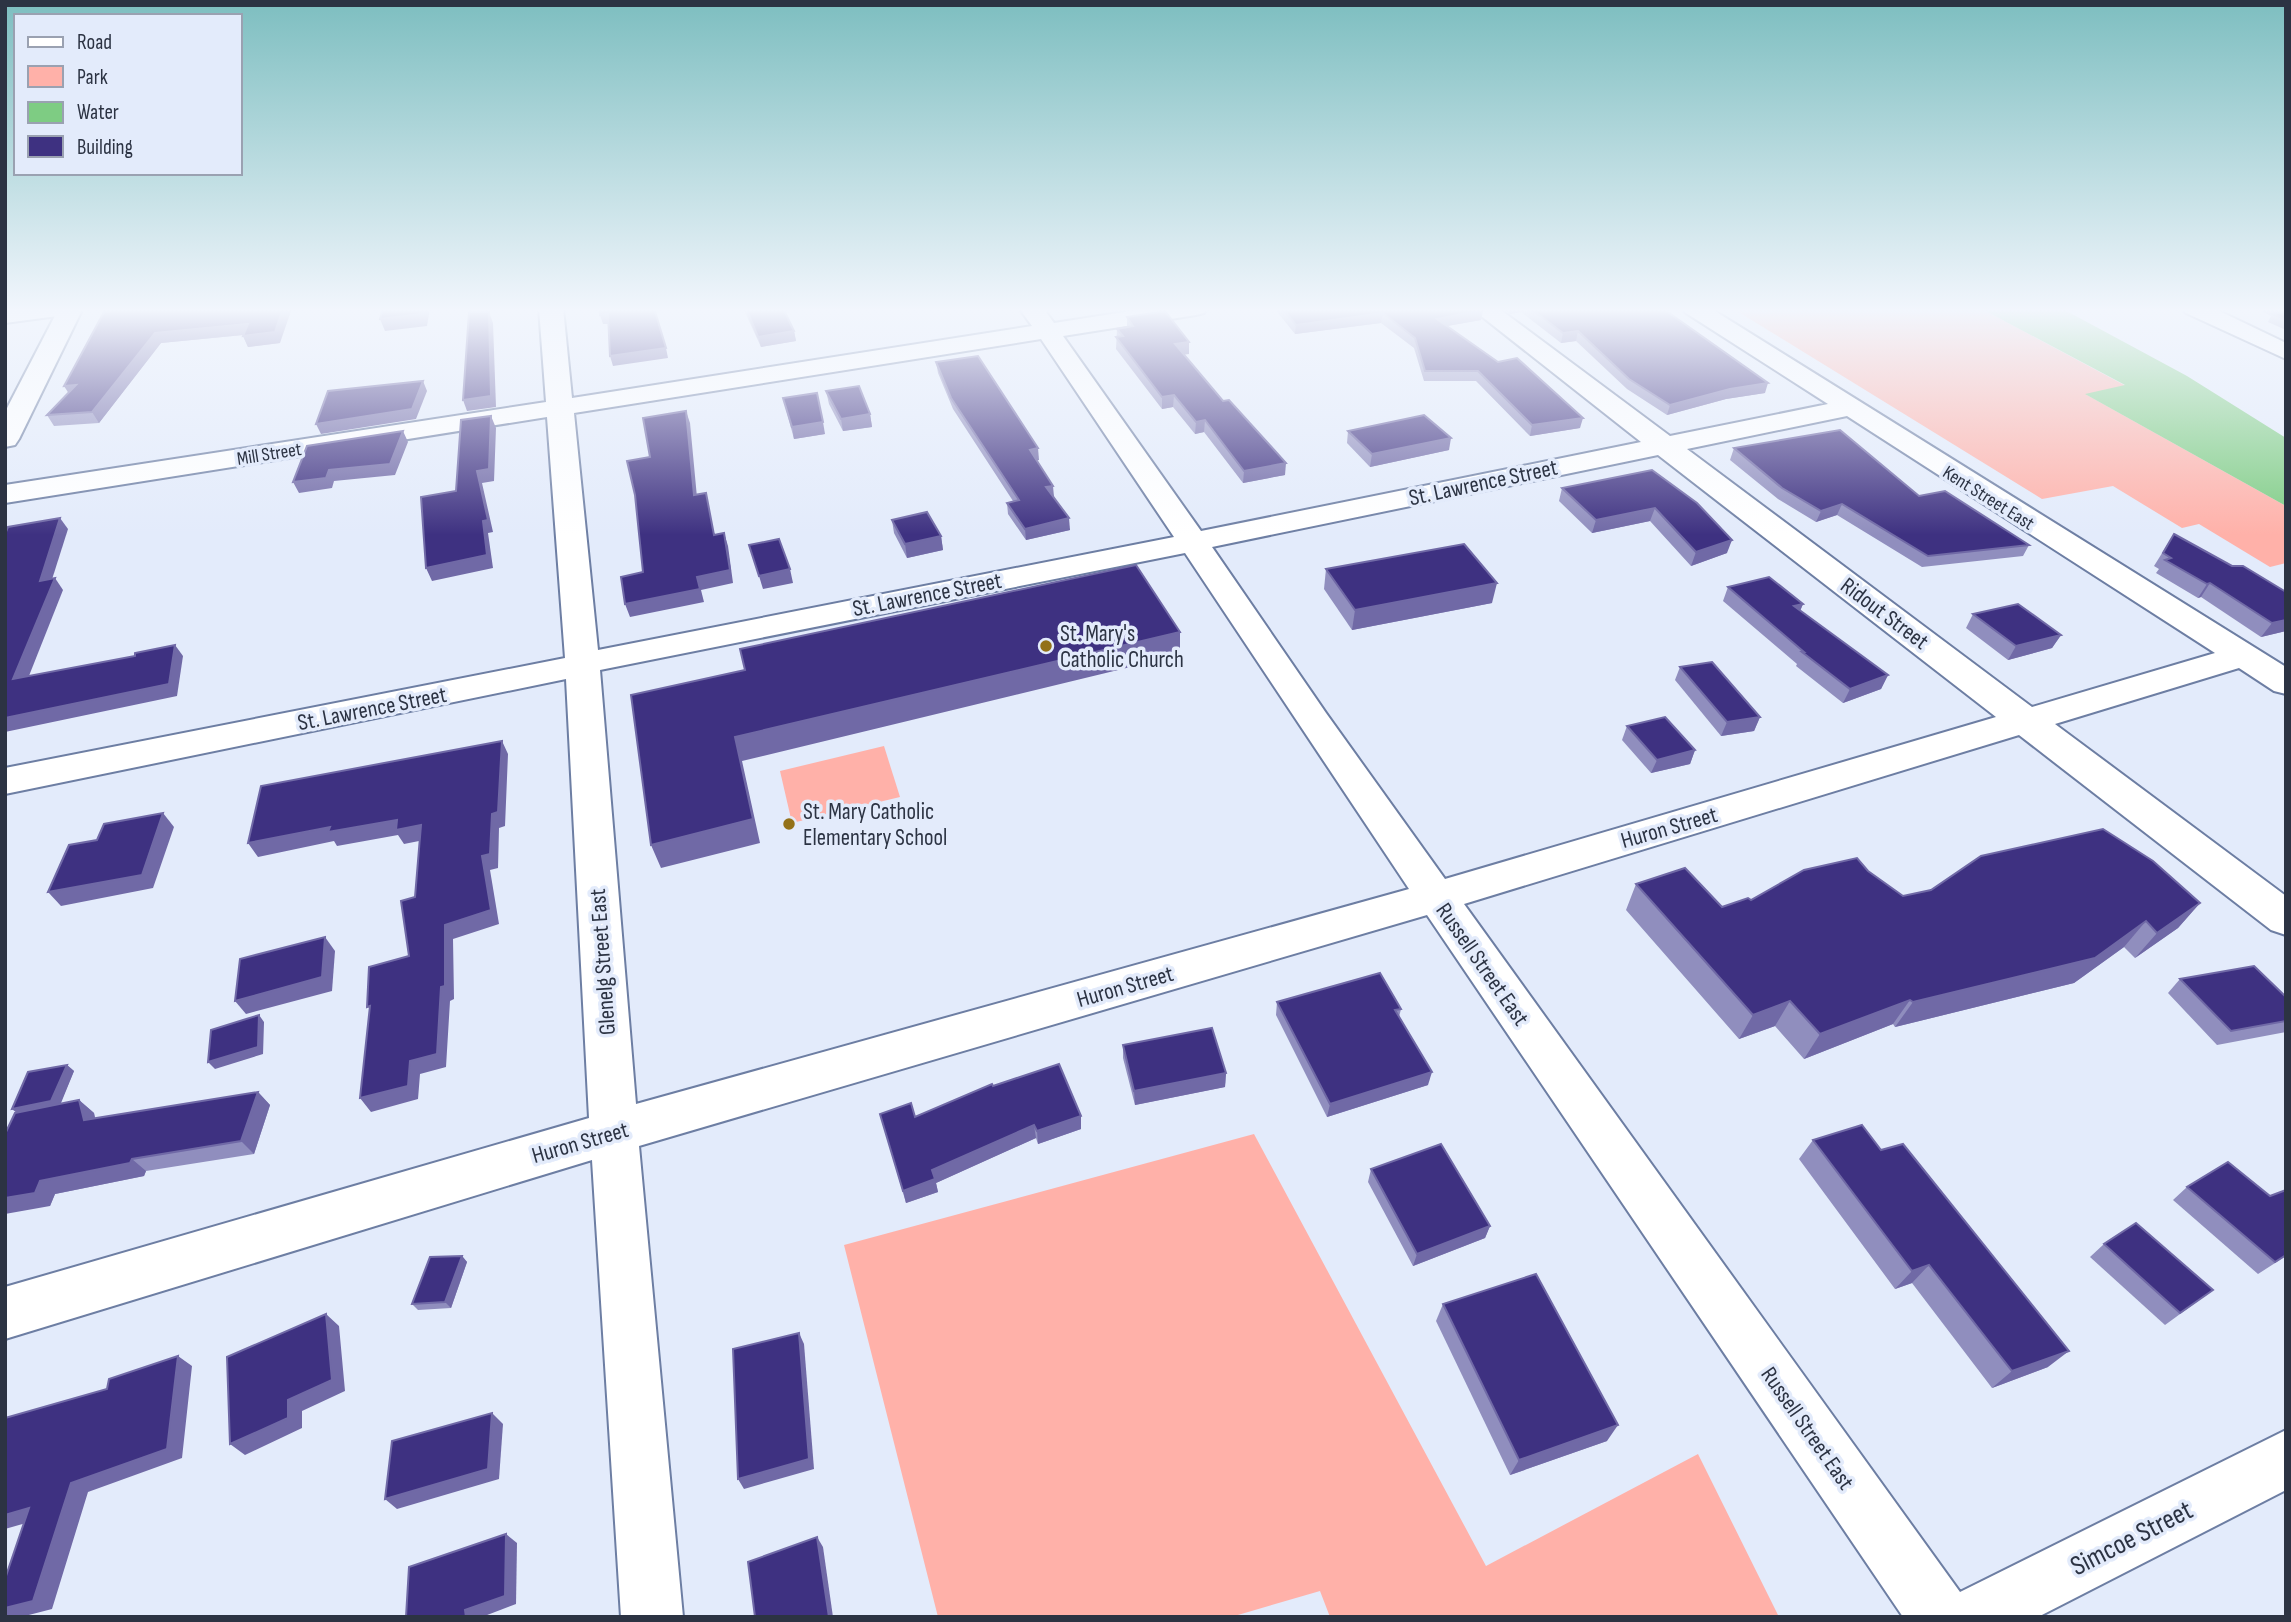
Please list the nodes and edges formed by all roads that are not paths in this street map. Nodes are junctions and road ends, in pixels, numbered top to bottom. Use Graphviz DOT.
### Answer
graph roads {
  1 [pos="33,384"];
  2 [pos="559,384"];
  3 [pos="689,384"];
  4 [pos="1085,384"];
  5 [pos="1582,384"];
  6 [pos="1811,384"];
  7 [pos="561,407"];
  8 [pos="1849,408"];
  9 [pos="5,439"];
  10 [pos="1662,445"];
  11 [pos="5,494"];
  12 [pos="1192,542"];
  13 [pos="2243,656"];
  14 [pos="582,664"];
  15 [pos="2286,683"];
  16 [pos="2029,721"];
  17 [pos="5,782"];
  18 [pos="1436,897"];
  19 [pos="2286,919"];
  20 [pos="614,1132"];
  21 [pos="5,1313"];
  22 [pos="2286,1459"];
  23 [pos="652,1617"];
  24 [pos="1940,1617"];
  25 [pos="1978,1617"];
  1 -- 9 [label="street"];
  2 -- 7 [label="street, Glenelg Street East"];
  3 -- 7 [label="street, Mill Street"];
  4 -- 12 [label="street, Russell Street East"];
  5 -- 10 [label="street, Ridout Street"];
  6 -- 8 [label="street, Kent Street East"];
  7 -- 11 [label="street, Mill Street"];
  7 -- 14 [label="street, Glenelg Street East"];
  8 -- 10 [label="street, St. Lawrence Street"];
  8 -- 13 [label="street, Kent Street East"];
  10 -- 12 [label="street, St. Lawrence Street"];
  10 -- 16 [label="street, Ridout Street"];
  12 -- 14 [label="street, St. Lawrence Street"];
  12 -- 18 [label="street, Russell Street East"];
  13 -- 15 [label="street, Kent Street East"];
  13 -- 16 [label="street, Huron Street"];
  14 -- 17 [label="street, St. Lawrence Street"];
  14 -- 20 [label="street, Glenelg Street East"];
  16 -- 18 [label="street, Huron Street"];
  16 -- 19 [label="street, Ridout Street"];
  18 -- 20 [label="street, Huron Street"];
  18 -- 24 [label="street, Russell Street East"];
  20 -- 21 [label="street, Huron Street"];
  20 -- 23 [label="street, Glenelg Street East"];
  22 -- 25 [label="street, Simcoe Street"];
}
